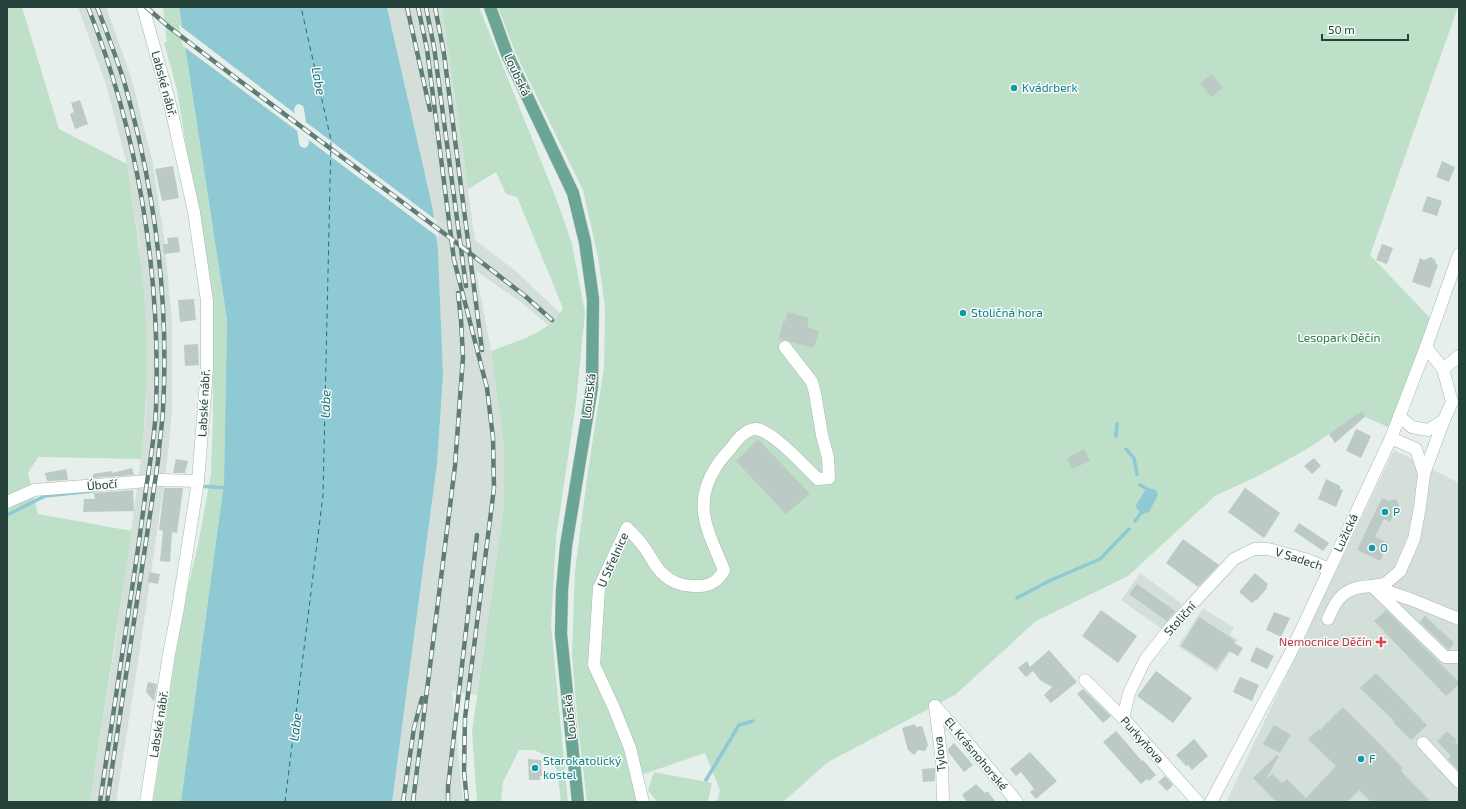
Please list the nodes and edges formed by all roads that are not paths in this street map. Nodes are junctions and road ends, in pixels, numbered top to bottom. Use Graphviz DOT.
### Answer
graph roads {
  1 [pos="143,7"];
  2 [pos="490,7"];
  3 [pos="1459,254"];
  4 [pos="785,347"];
  5 [pos="1426,347"];
  6 [pos="1459,356"];
  7 [pos="1443,369"];
  8 [pos="1399,416"];
  9 [pos="1444,420"];
  10 [pos="1391,438"];
  11 [pos="1424,474"];
  12 [pos="198,481"];
  13 [pos="7,502"];
  14 [pos="1268,549"];
  15 [pos="1329,569"];
  16 [pos="1372,586"];
  17 [pos="1328,619"];
  18 [pos="1459,619"];
  19 [pos="1459,657"];
  20 [pos="1085,680"];
  21 [pos="935,706"];
  22 [pos="1123,718"];
  23 [pos="1423,743"];
  24 [pos="1459,782"];
  25 [pos="146,802"];
  26 [pos="578,802"];
  27 [pos="643,802"];
  28 [pos="943,802"];
  29 [pos="1017,802"];
  30 [pos="1198,802"];
  31 [pos="1211,802"];
  1 -- 12 [label="street, Labské nábř."];
  2 -- 26 [label="main road, Loubská"];
  3 -- 5 [label="street, Lužická"];
  4 -- 27 [label="street, U Střelnice"];
  5 -- 7 [label="street"];
  5 -- 8 [label="street, Lužická"];
  6 -- 7 [label="street"];
  7 -- 9 [label="street"];
  8 -- 9 [label="street"];
  8 -- 10 [label="street, Lužická"];
  9 -- 11 [label="street"];
  10 -- 11 [label="street"];
  10 -- 15 [label="street, Lužická"];
  11 -- 16 [label="street"];
  12 -- 13 [label="street, Úbočí"];
  12 -- 25 [label="street, Labské nábř."];
  14 -- 15 [label="street, V Sadech"];
  14 -- 22 [label="street, Stoliční"];
  15 -- 31 [label="street, Lužická"];
  16 -- 17 [label="street"];
  16 -- 18 [label="street"];
  16 -- 19 [label="street"];
  20 -- 22 [label="street, Purkyňova"];
  21 -- 28 [label="street, Tylova"];
  21 -- 29 [label="street, El. Krásnohorské"];
  22 -- 30 [label="street, Purkyňova"];
  23 -- 24 [label="street"];
}
